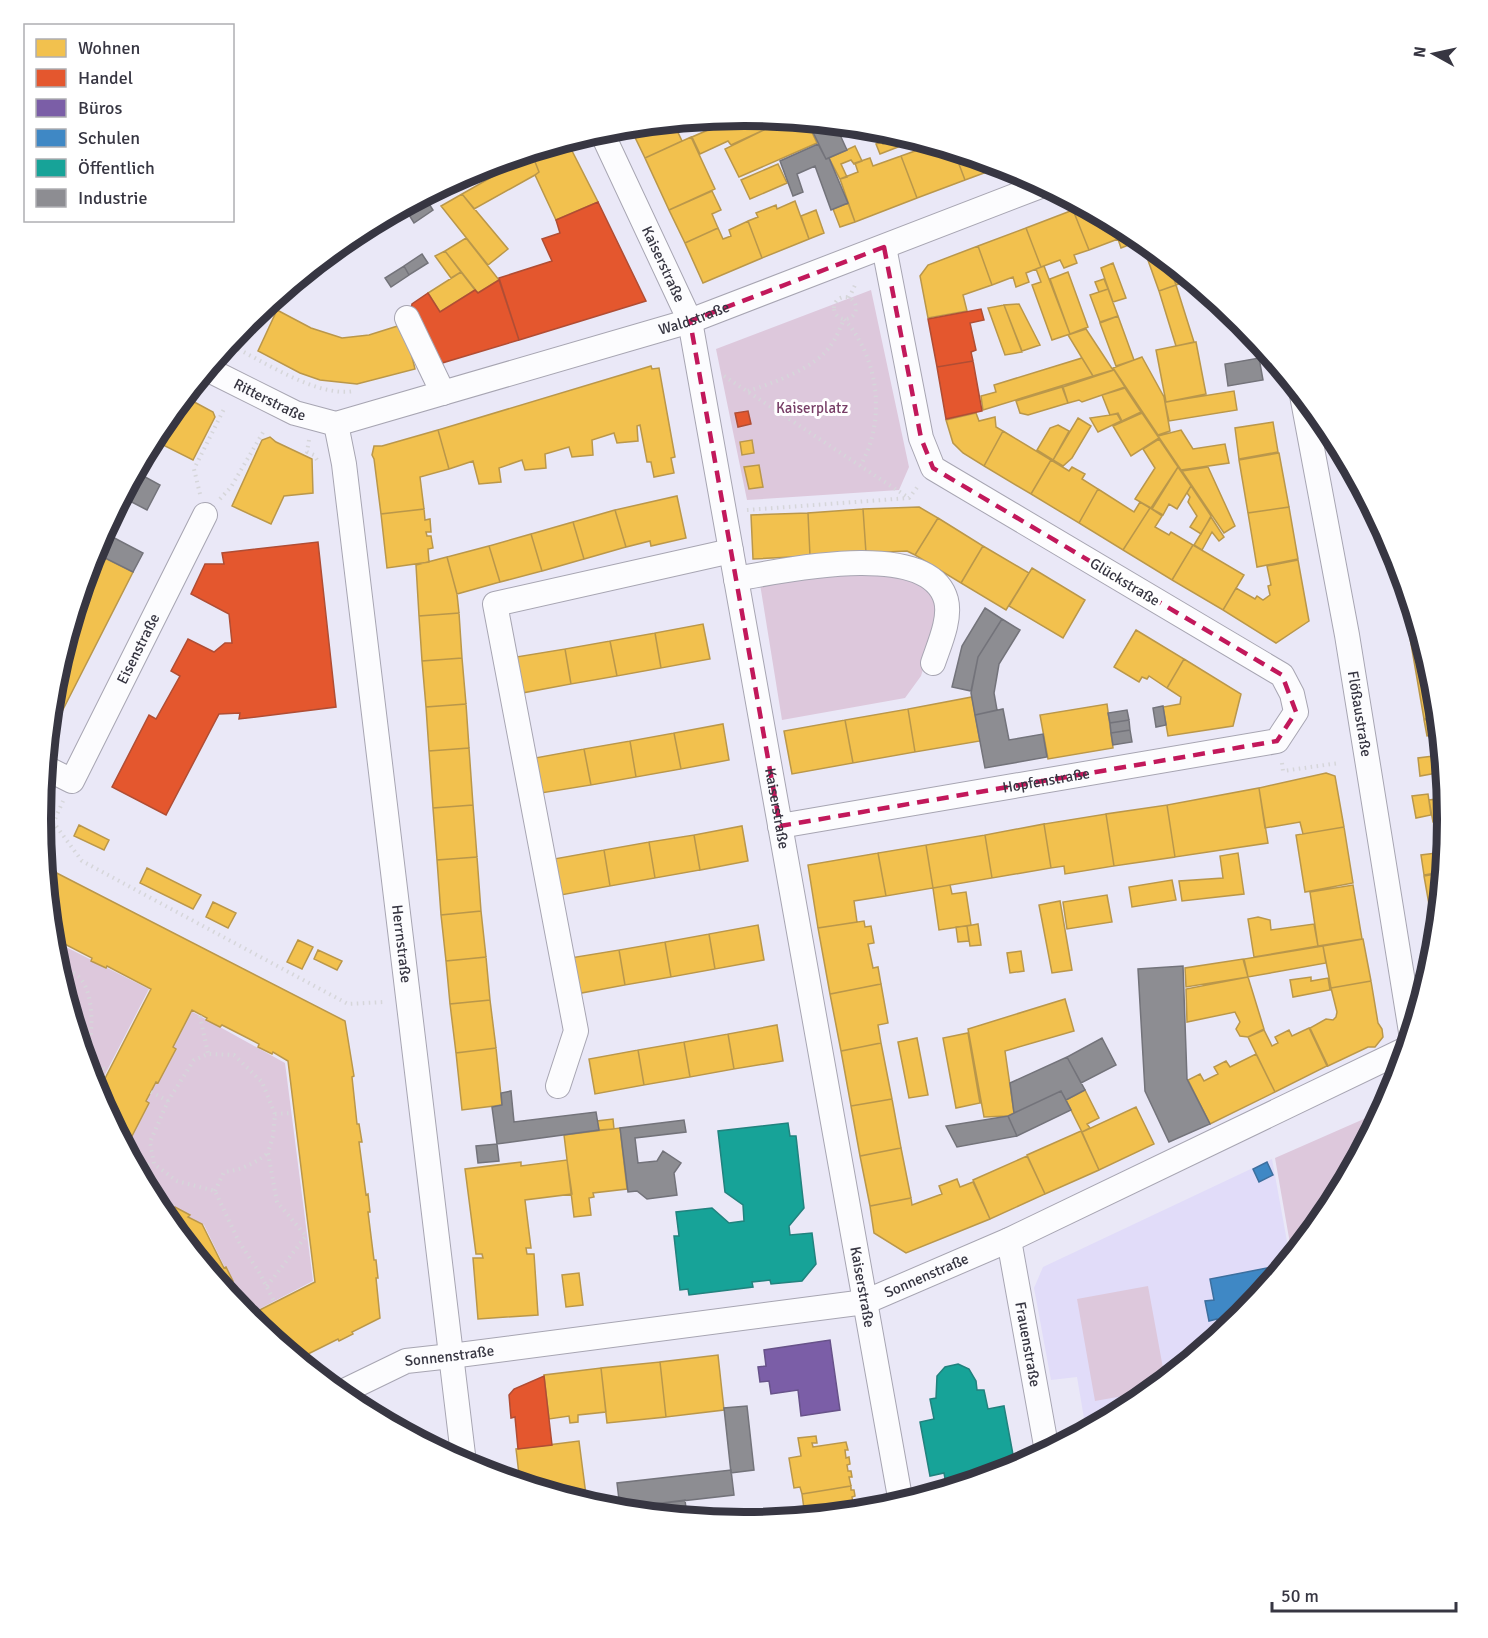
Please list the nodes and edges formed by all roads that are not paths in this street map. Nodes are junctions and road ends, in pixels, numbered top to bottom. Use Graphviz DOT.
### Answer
graph roads {
  1 [pos="605,140"];
  2 [pos="1033,189"];
  3 [pos="884,247"];
  4 [pos="407,318"];
  5 [pos="690,321"];
  6 [pos="214,373"];
  7 [pos="443,393"];
  8 [pos="1305,413"];
  9 [pos="336,424"];
  10 [pos="205,515"];
  11 [pos="731,551"];
  12 [pos="736,579"];
  13 [pos="933,663"];
  14 [pos="1277,741"];
  15 [pos="52,772"];
  16 [pos="780,826"];
  17 [pos="1408,1014"];
  18 [pos="1395,1054"];
  19 [pos="558,1086"];
  20 [pos="1009,1240"];
  21 [pos="865,1302"];
  22 [pos="451,1356"];
  23 [pos="350,1388"];
  24 [pos="1046,1443"];
  25 [pos="463,1452"];
  26 [pos="900,1494"];
  1 -- 5 [label="street, Kaiserstraße"];
  2 -- 3 [label="street, Waldstraße"];
  3 -- 5 [label="street, Waldstraße"];
  3 -- 14 [label="street, Glückstraße"];
  4 -- 7 [label="street"];
  5 -- 7 [label="street, Waldstraße"];
  5 -- 11 [label="street, Kaiserstraße"];
  6 -- 9 [label="street, Ritterstraße"];
  7 -- 9 [label="street, Waldstraße"];
  8 -- 17 [label="street, Flößaustraße"];
  9 -- 22 [label="street, Herrnstraße"];
  10 -- 15 [label="street, Eisenstraße"];
  11 -- 12 [label="street, Kaiserstraße"];
  11 -- 19 [label="street"];
  12 -- 13 [label="street"];
  12 -- 16 [label="street, Kaiserstraße"];
  14 -- 16 [label="street, Hopfenstraße"];
  16 -- 21 [label="street, Kaiserstraße"];
  18 -- 20 [label="street, Sonnenstraße"];
  20 -- 21 [label="street, Sonnenstraße"];
  20 -- 24 [label="street, Frauenstraße"];
  21 -- 22 [label="street, Sonnenstraße"];
  21 -- 26 [label="street, Kaiserstraße"];
  22 -- 23 [label="street, Sonnenstraße"];
  22 -- 25 [label="street, Herrnstraße"];
}
